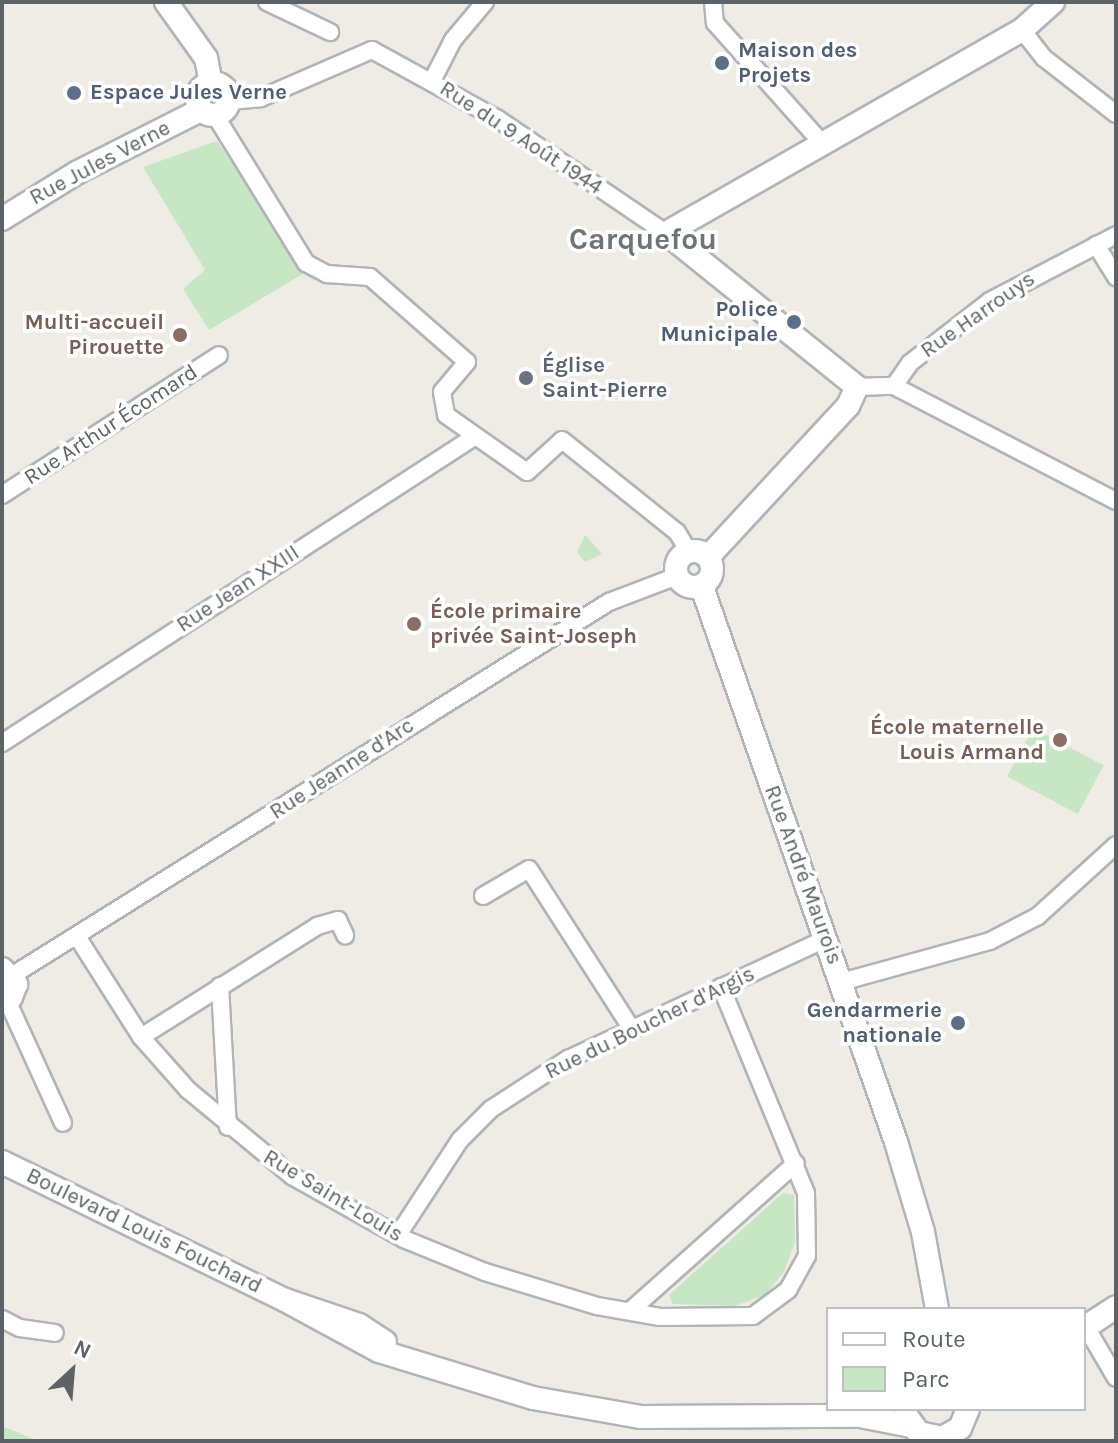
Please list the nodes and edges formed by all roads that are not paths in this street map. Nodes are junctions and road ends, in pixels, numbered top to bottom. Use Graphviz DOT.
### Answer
graph roads {
  1 [pos="166,2"];
  2 [pos="267,2"];
  3 [pos="485,2"];
  4 [pos="713,2"];
  5 [pos="1053,2"];
  6 [pos="1022,30"];
  7 [pos="330,32"];
  8 [pos="372,50"];
  9 [pos="432,81"];
  10 [pos="215,109"];
  11 [pos="1116,114"];
  12 [pos="820,141"];
  13 [pos="2,219"];
  14 [pos="666,233"];
  15 [pos="1116,235"];
  16 [pos="1096,245"];
  17 [pos="1116,277"];
  18 [pos="219,355"];
  19 [pos="894,386"];
  20 [pos="857,387"];
  21 [pos="474,437"];
  22 [pos="2,495"];
  23 [pos="1116,501"];
  24 [pos="698,553"];
  25 [pos="677,576"];
  26 [pos="702,587"];
  27 [pos="2,743"];
  28 [pos="1116,845"];
  29 [pos="483,896"];
  30 [pos="345,935"];
  31 [pos="78,938"];
  32 [pos="825,939"];
  33 [pos="8,972"];
  34 [pos="841,982"];
  35 [pos="220,986"];
  36 [pos="721,987"];
  37 [pos="4,1000"];
  38 [pos="631,1028"];
  39 [pos="141,1037"];
  40 [pos="63,1123"];
  41 [pos="228,1127"];
  42 [pos="2,1162"];
  43 [pos="796,1163"];
  44 [pos="398,1235"];
  45 [pos="936,1307"];
  46 [pos="1116,1307"];
  47 [pos="630,1311"];
  48 [pos="2,1319"];
  49 [pos="1086,1326"];
  50 [pos="1086,1329"];
  51 [pos="55,1333"];
  52 [pos="1116,1378"];
  53 [pos="844,1411"];
  54 [pos="967,1411"];
  55 [pos="825,1418"];
  56 [pos="918,1428"];
  1 -- 10 [label="street"];
  2 -- 7 [label="street"];
  3 -- 9 [label="street"];
  4 -- 12 [label="street"];
  5 -- 6 [label="street"];
  6 -- 11 [label="street"];
  6 -- 12 [label="street"];
  8 -- 9 [label="street, Rue du 9 Août 1944"];
  8 -- 10 [label="street, Rue Jules Verne"];
  9 -- 14 [label="street, Rue du 9 Août 1944"];
  10 -- 13 [label="street, Rue Jules Verne"];
  10 -- 21 [label="street"];
  12 -- 14 [label="street"];
  14 -- 20 [label="street"];
  15 -- 16 [label="street, Rue Harrouys"];
  16 -- 17 [label="street"];
  16 -- 19 [label="street, Rue Harrouys"];
  18 -- 22 [label="street, Rue Arthur Écomard"];
  19 -- 20 [label="street"];
  19 -- 23 [label="street"];
  20 -- 24 [label="street"];
  21 -- 24 [label="street"];
  21 -- 27 [label="street, Rue Jean XXIII"];
  24 -- 25 [label="street"];
  24 -- 26 [label="street"];
  25 -- 26 [label="street"];
  25 -- 31 [label="street, Rue Jeanne d'Arc"];
  26 -- 32 [label="street, Rue André Maurois"];
  28 -- 34 [label="street"];
  29 -- 38 [label="street"];
  30 -- 35 [label="street"];
  31 -- 33 [label="street, Rue Jeanne d'Arc"];
  31 -- 39 [label="street, Rue Saint-Louis"];
  32 -- 34 [label="street, Rue André Maurois"];
  32 -- 36 [label="street, Rue du Boucher d'Argis"];
  33 -- 37 [label="street, Rue Jeanne d'Arc"];
  34 -- 45 [label="street, Rue André Maurois"];
  35 -- 39 [label="street"];
  35 -- 41 [label="street"];
  36 -- 38 [label="street, Rue du Boucher d'Argis"];
  36 -- 43 [label="street, Rue Saint-Louis"];
  37 -- 40 [label="street"];
  38 -- 44 [label="street, Rue du Boucher d'Argis"];
  39 -- 41 [label="street, Rue Saint-Louis"];
  41 -- 44 [label="street, Rue Saint-Louis"];
  42 -- 55 [label="street, Boulevard Louis Fouchard"];
  43 -- 47 [label="street"];
  43 -- 47 [label="street, Rue Saint-Louis"];
  44 -- 47 [label="street, Rue Saint-Louis"];
  46 -- 49 [label="street"];
  48 -- 51 [label="street"];
  50 -- 52 [label="street"];
  53 -- 55 [label="street, Boulevard Louis Fouchard"];
  54 -- 56 [label="street"];
  55 -- 56 [label="street, Boulevard Louis Fouchard"];
}
